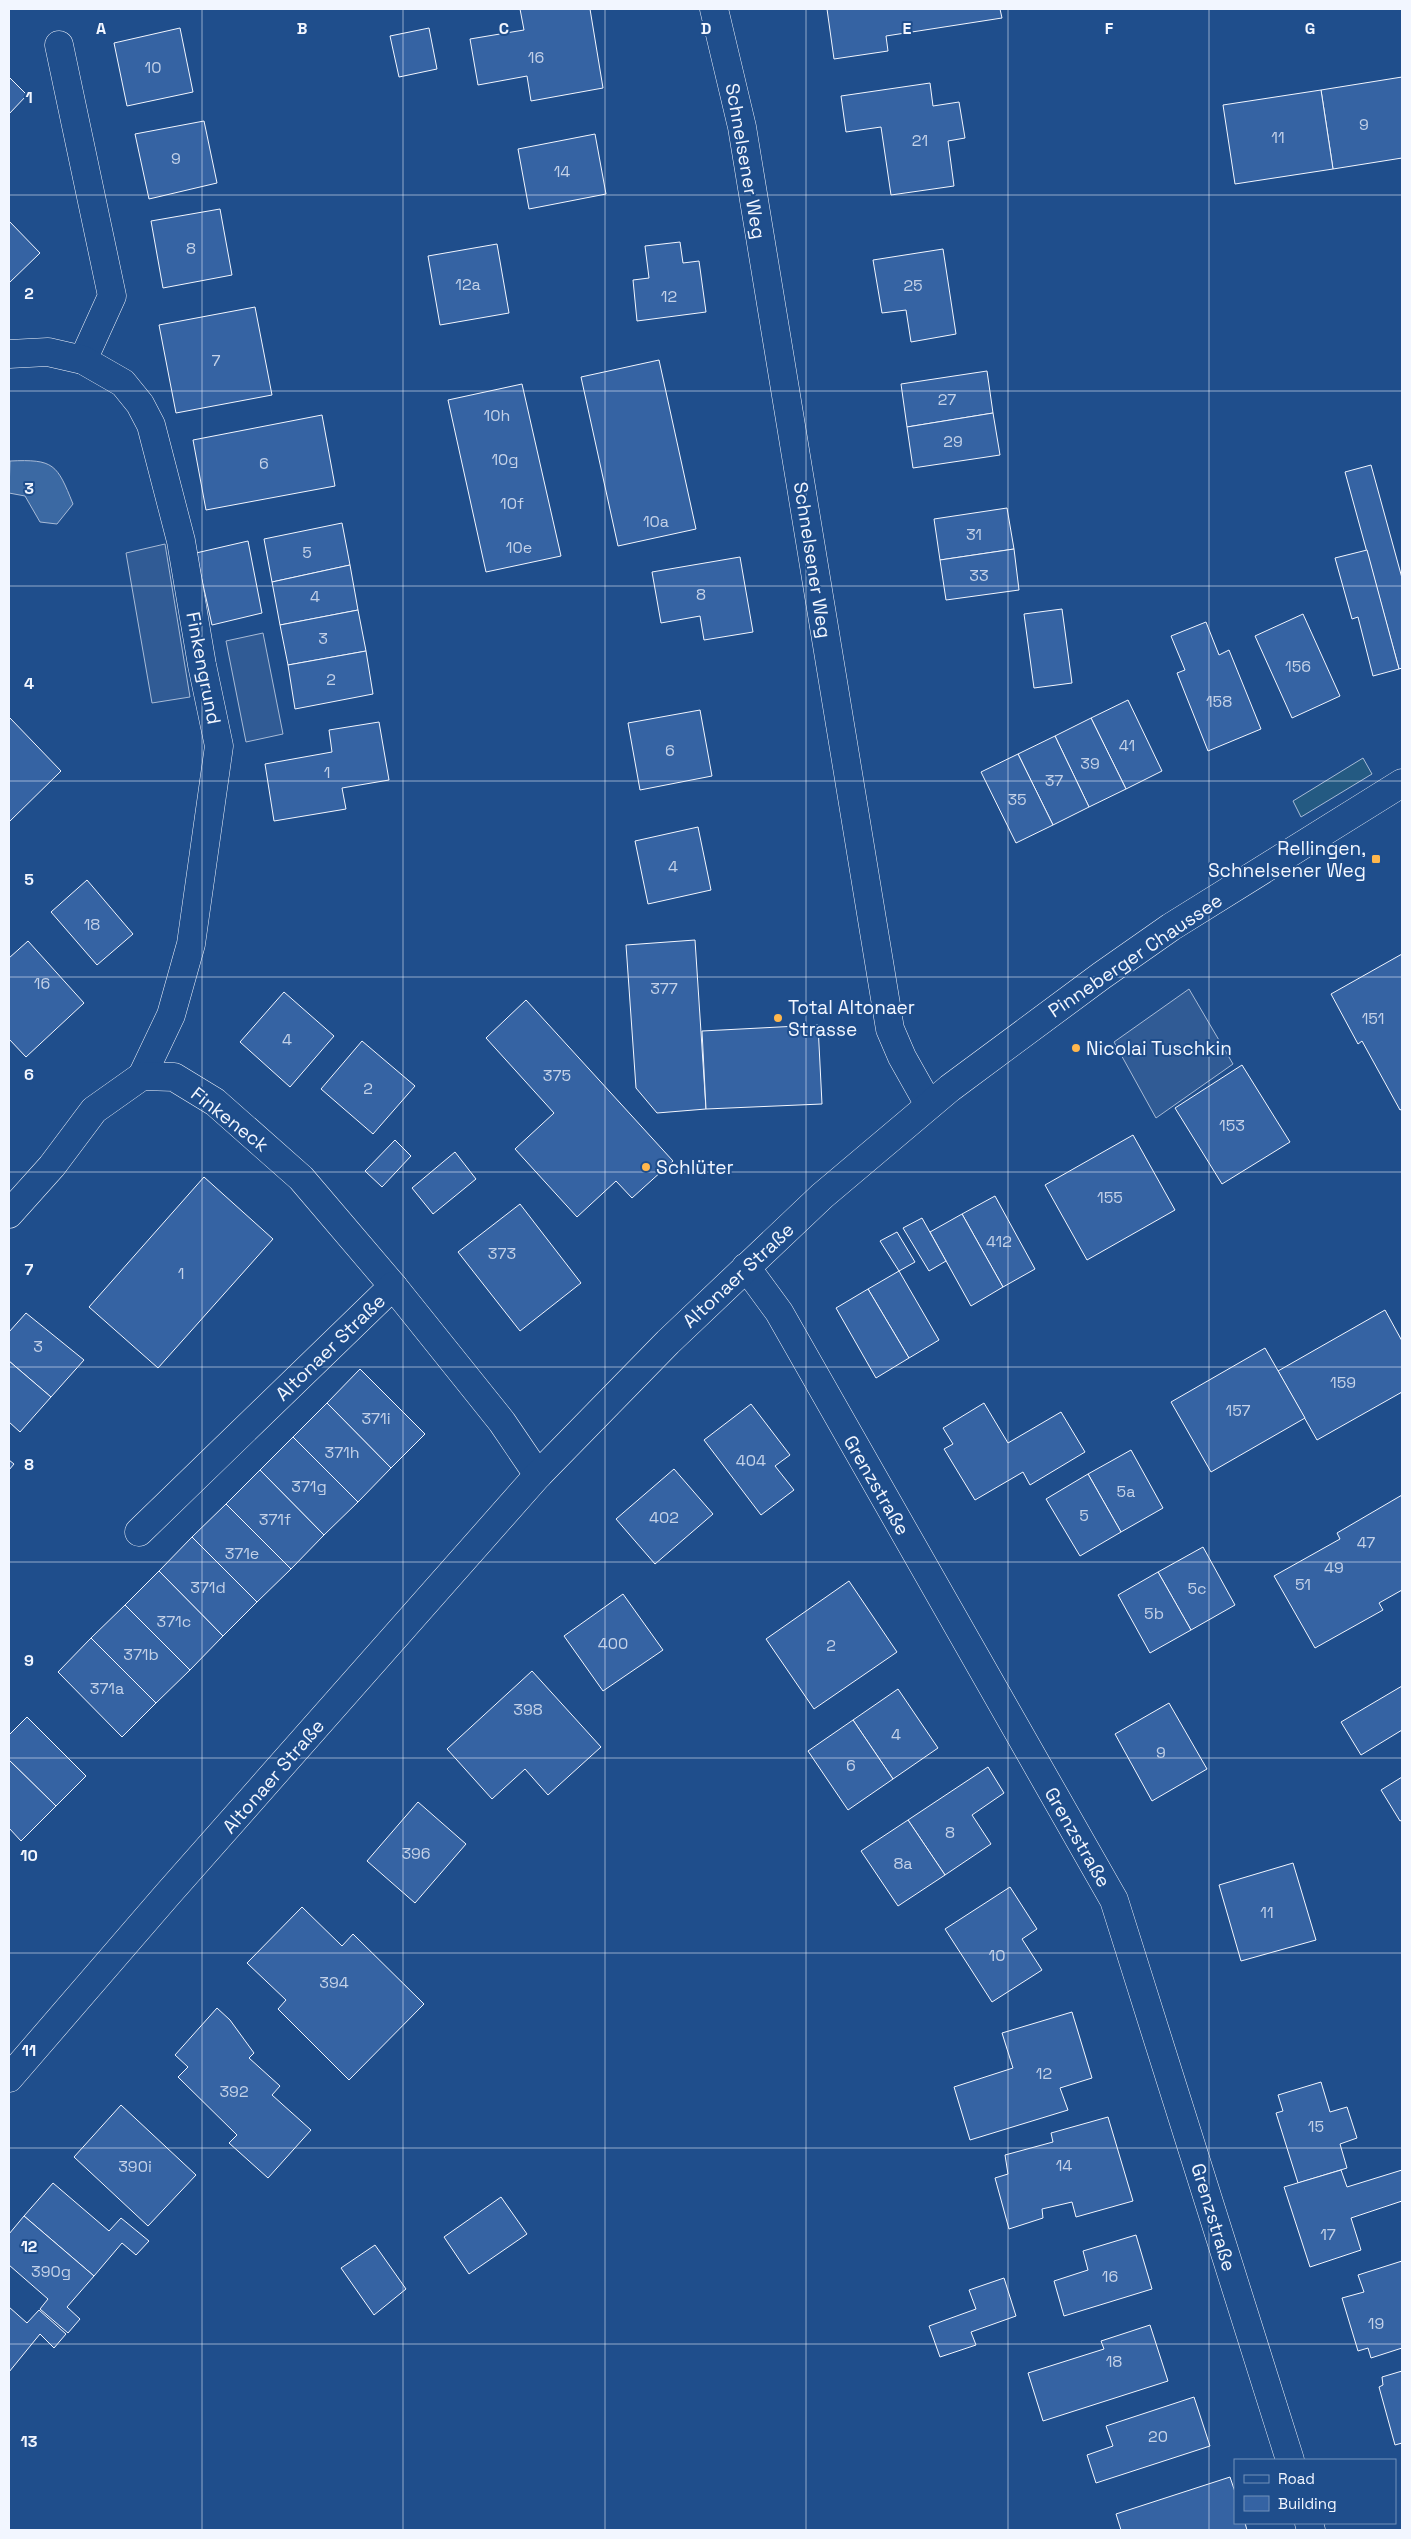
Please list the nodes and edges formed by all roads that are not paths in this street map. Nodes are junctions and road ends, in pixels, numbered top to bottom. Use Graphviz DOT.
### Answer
graph roads {
  1 [pos="714,9"];
  2 [pos="59,45"];
  3 [pos="9,354"];
  4 [pos="83,360"];
  5 [pos="1402,783"];
  6 [pos="142,1076"];
  7 [pos="950,1088"];
  8 [pos="929,1105"];
  9 [pos="9,1214"];
  10 [pos="746,1267"];
  11 [pos="393,1286"];
  12 [pos="538,1475"];
  13 [pos="139,1532"];
  14 [pos="9,2078"];
  15 [pos="1290,2459"];
  1 -- 8 [label="street, Schnelsener Weg"];
  2 -- 4 [label="street"];
  3 -- 4 [label="street, Finkengrund"];
  4 -- 6 [label="street, Finkengrund"];
  5 -- 7 [label="street, Pinneberger Chaussee"];
  6 -- 9 [label="street"];
  6 -- 11 [label="street, Finkeneck"];
  7 -- 8 [label="street, Altonaer Straße"];
  8 -- 10 [label="street, Altonaer Straße"];
  10 -- 12 [label="street, Altonaer Straße"];
  10 -- 15 [label="street, Grenzstraße"];
  11 -- 12 [label="street, Altonaer Straße"];
  11 -- 13 [label="street, Altonaer Straße"];
  12 -- 14 [label="street, Altonaer Straße"];
}
